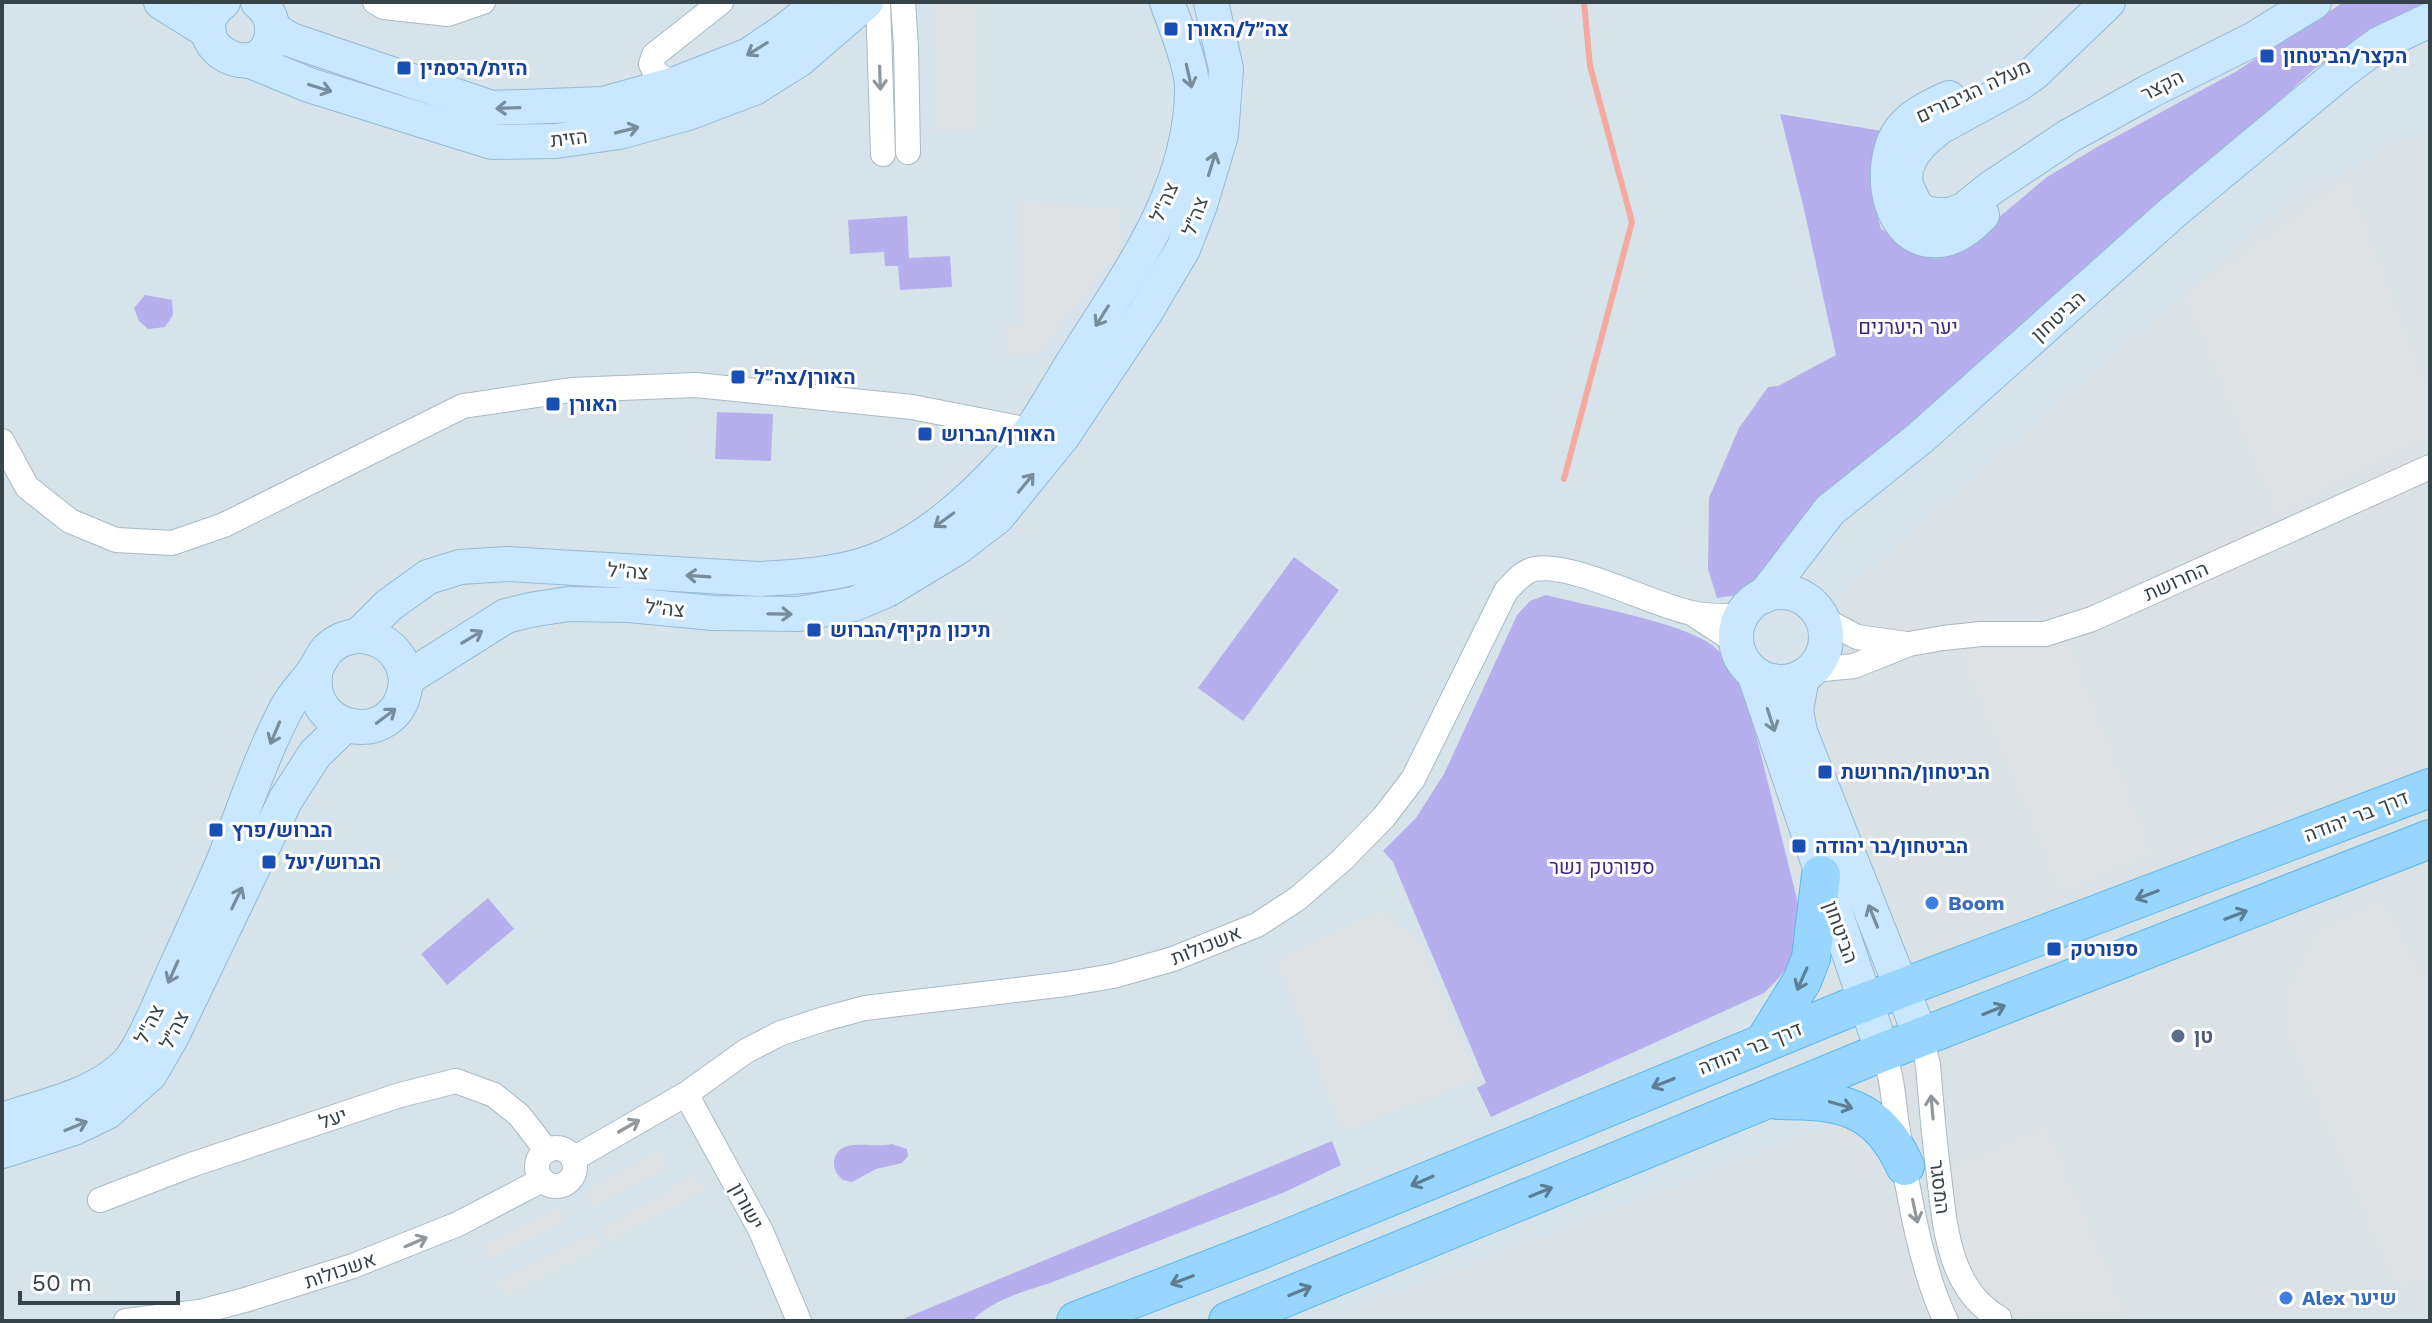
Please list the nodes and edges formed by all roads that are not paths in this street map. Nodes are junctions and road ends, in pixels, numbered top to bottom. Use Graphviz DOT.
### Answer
graph roads {
  1 [pos="161,2"];
  2 [pos="375,2"];
  3 [pos="483,2"];
  4 [pos="721,2"];
  5 [pos="820,2"];
  6 [pos="866,2"];
  7 [pos="878,2"];
  8 [pos="903,2"];
  9 [pos="1167,2"];
  10 [pos="1211,2"];
  11 [pos="2108,2"];
  12 [pos="2314,2"];
  13 [pos="270,13"];
  14 [pos="216,17"];
  15 [pos="2430,20"];
  16 [pos="2430,44"];
  17 [pos="248,60"];
  18 [pos="678,83"];
  19 [pos="2309,98"];
  20 [pos="908,152"];
  21 [pos="883,154"];
  22 [pos="1910,216"];
  23 [pos="1029,430"];
  24 [pos="2,441"];
  25 [pos="2430,467"];
  26 [pos="1810,536"];
  27 [pos="1815,609"];
  28 [pos="1747,618"];
  29 [pos="358,636"];
  30 [pos="1909,644"];
  31 [pos="316,668"];
  32 [pos="1754,673"];
  33 [pos="1808,673"];
  34 [pos="406,679"];
  35 [pos="345,725"];
  36 [pos="2430,788"];
  37 [pos="2430,839"];
  38 [pos="1821,875"];
  39 [pos="1903,988"];
  40 [pos="1865,1002"];
  41 [pos="1922,1039"];
  42 [pos="1765,1041"];
  43 [pos="1883,1053"];
  44 [pos="686,1094"];
  45 [pos="1764,1100"];
  46 [pos="2,1120"];
  47 [pos="2,1151"];
  48 [pos="547,1151"];
  49 [pos="573,1159"];
  50 [pos="1905,1166"];
  51 [pos="542,1180"];
  52 [pos="100,1200"];
  53 [pos="1996,1320"];
  54 [pos="126,1321"];
  55 [pos="799,1321"];
  56 [pos="1076,1321"];
  57 [pos="1228,1321"];
  58 [pos="1946,1321"];
  1 -- 14 [label="street"];
  2 -- 3 [label="street"];
  4 -- 18 [label="street"];
  5 -- 18 [label="street, הזית, one-way"];
  17 -- 6 [label="street, הזית, one-way"];
  7 -- 21 [label="street, one-way"];
  8 -- 20 [label="street"];
  9 -- 23 [label="street, צה\"ל, one-way"];
  34 -- 10 [label="street, צה״ל, one-way"];
  11 -- 22 [label="street, מעלה הגיבורים"];
  12 -- 22 [label="street, הקצר"];
  13 -- 17 [label="street"];
  18 -- 13 [label="street, הזית, one-way"];
  14 -- 17 [label="street, הזית"];
  15 -- 19 [label="street, הביטחון"];
  16 -- 19 [label="street, הביטחון"];
  19 -- 26 [label="street, הביטחון"];
  23 -- 24 [label="street"];
  23 -- 29 [label="street, צה\"ל, one-way"];
  25 -- 30 [label="street, החרושת"];
  26 -- 27 [label="street"];
  26 -- 28 [label="street, הביטחון"];
  27 -- 28 [label="street"];
  27 -- 30 [label="street, החרושת"];
  27 -- 33 [label="street"];
  28 -- 32 [label="street"];
  28 -- 44 [label="street, אשכולות"];
  29 -- 31 [label="street, צה\"ל"];
  29 -- 34 [label="street"];
  30 -- 33 [label="street, החרושת"];
  31 -- 35 [label="street"];
  31 -- 46 [label="street, צה\"ל, one-way"];
  32 -- 33 [label="street"];
  32 -- 38 [label="street, הביטחון, one-way"];
  39 -- 33 [label="street, הביטחון, one-way"];
  35 -- 34 [label="street, one-way"];
  47 -- 35 [label="street, צה״ל, one-way"];
  36 -- 39 [label="main road, דרך בר יהודה, one-way"];
  41 -- 37 [label="main road, one-way"];
  38 -- 40 [label="street, הביטחון"];
  38 -- 42 [label="main road, one-way"];
  39 -- 40 [label="main road, דרך בר יהודה"];
  39 -- 41 [label="street, הביטחון"];
  40 -- 42 [label="main road, דרך בר יהודה"];
  40 -- 43 [label="street, הביטחון"];
  41 -- 43 [label="main road"];
  53 -- 41 [label="street, המסגר, one-way"];
  42 -- 56 [label="main road, דרך בר יהודה, one-way"];
  43 -- 45 [label="main road"];
  43 -- 50 [label="street, המסגר"];
  49 -- 44 [label="street, אשכולות, one-way"];
  44 -- 55 [label="street, ישורון"];
  45 -- 50 [label="main road, one-way"];
  57 -- 45 [label="main road, one-way"];
  48 -- 49 [label="street"];
  48 -- 51 [label="street"];
  48 -- 52 [label="street, יעל"];
  49 -- 51 [label="street"];
  50 -- 58 [label="street, המסגר, one-way"];
  54 -- 51 [label="street, אשכולות, one-way"];
}
